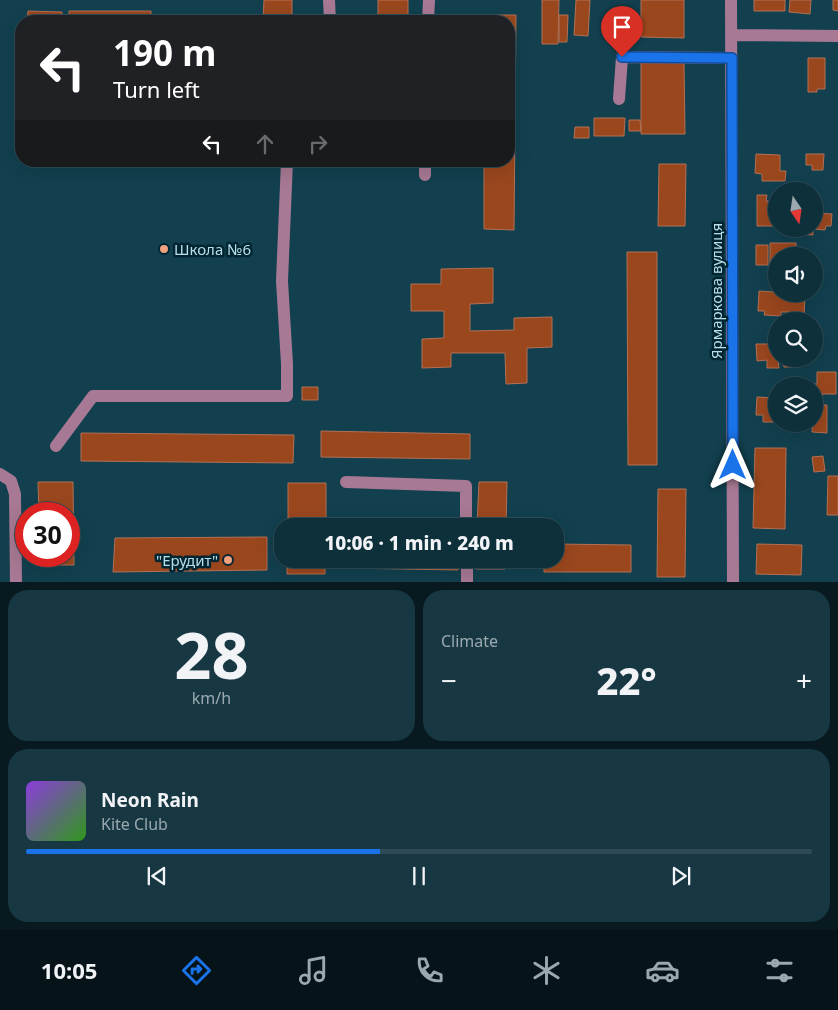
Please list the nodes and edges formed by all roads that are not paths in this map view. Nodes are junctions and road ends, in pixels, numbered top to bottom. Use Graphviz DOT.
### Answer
graph roads {
  1 [pos="329,0"];
  2 [pos="429,0"];
  3 [pos="731,0"];
  4 [pos="330,15"];
  5 [pos="428,15"];
  6 [pos="732,35"];
  7 [pos="838,36"];
  8 [pos="732,58"];
  9 [pos="618,99"];
  10 [pos="287,167"];
  11 [pos="425,167"];
  12 [pos="425,175"];
  13 [pos="56,446"];
  14 [pos="0,474"];
  15 [pos="346,482"];
  16 [pos="466,518"];
  17 [pos="467,568"];
  18 [pos="16,582"];
  19 [pos="467,582"];
  20 [pos="733,582"];
  1 -- 4 [label="street"];
  2 -- 5 [label="street"];
  3 -- 6 [label="street, Ярмаркова вулиця"];
  6 -- 7 [label="street"];
  6 -- 8 [label="street, Ярмаркова вулиця"];
  8 -- 9 [label="street"];
  8 -- 20 [label="street, Ярмаркова вулиця"];
  10 -- 13 [label="street"];
  11 -- 12 [label="street"];
  14 -- 18 [label="street"];
  15 -- 16 [label="street"];
  17 -- 19 [label="street"];
}
